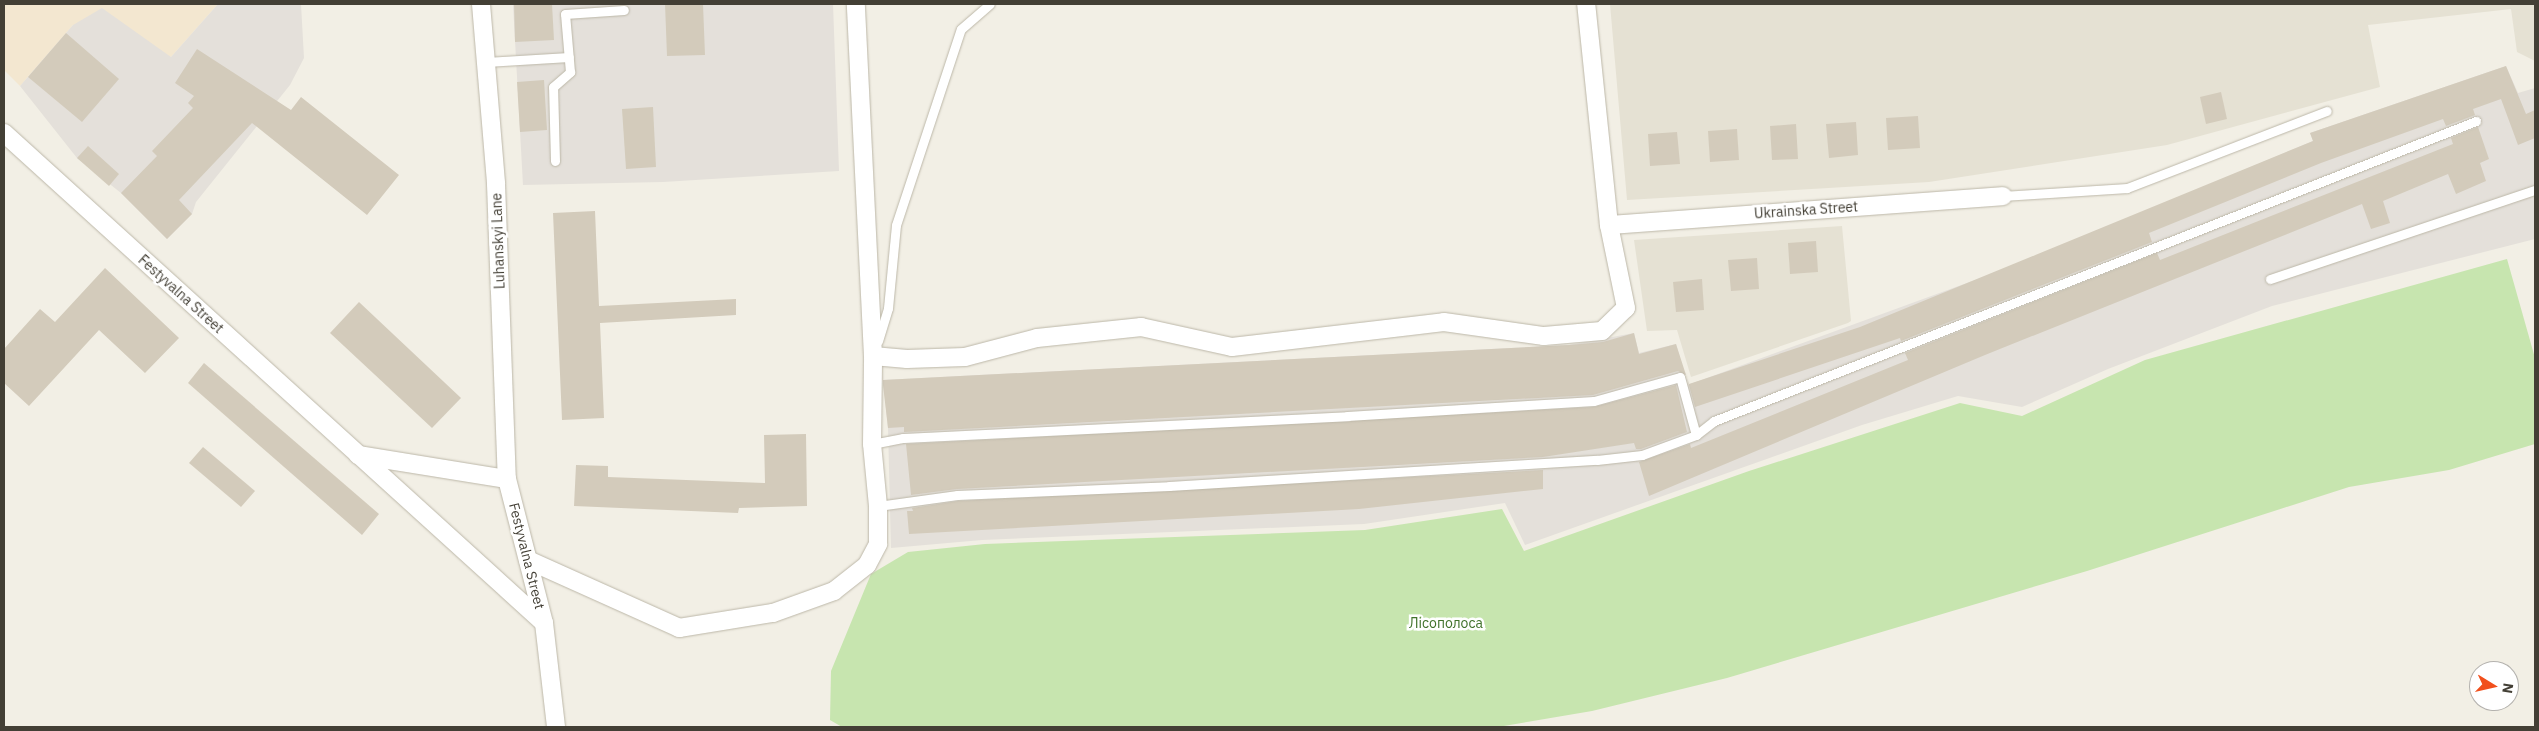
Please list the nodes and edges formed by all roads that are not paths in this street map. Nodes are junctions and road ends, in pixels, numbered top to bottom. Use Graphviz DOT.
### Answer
graph roads {
  1 [pos="481,4"];
  2 [pos="856,4"];
  3 [pos="990,4"];
  4 [pos="1586,4"];
  5 [pos="624,10"];
  6 [pos="569,57"];
  7 [pos="486,62"];
  8 [pos="2327,111"];
  9 [pos="2476,121"];
  10 [pos="4,133"];
  11 [pos="555,161"];
  12 [pos="2535,190"];
  13 [pos="2003,196"];
  14 [pos="1609,225"];
  15 [pos="2270,279"];
  16 [pos="873,356"];
  17 [pos="1696,434"];
  18 [pos="872,444"];
  19 [pos="358,455"];
  20 [pos="507,480"];
  21 [pos="878,506"];
  22 [pos="528,560"];
  23 [pos="544,623"];
  24 [pos="556,727"];
  1 -- 7 [label="street, Luhanskyi Lane"];
  2 -- 16 [label="street"];
  3 -- 16 [label="lane"];
  4 -- 14 [label="street"];
  5 -- 6 [label="lane"];
  6 -- 7 [label="lane"];
  6 -- 11 [label="lane"];
  7 -- 20 [label="street, Luhanskyi Lane"];
  8 -- 13 [label="lane"];
  9 -- 17 [label="lane"];
  10 -- 19 [label="street, Festyvalna Street"];
  12 -- 15 [label="lane"];
  13 -- 14 [label="street, Ukrainska Street"];
  14 -- 16 [label="street"];
  16 -- 18 [label="street"];
  17 -- 18 [label="lane"];
  17 -- 21 [label="lane"];
  18 -- 21 [label="street"];
  19 -- 20 [label="street"];
  19 -- 23 [label="street, Festyvalna Street"];
  20 -- 22 [label="street, Festyvalna Street"];
  21 -- 22 [label="street"];
  22 -- 23 [label="street, Festyvalna Street"];
  23 -- 24 [label="street"];
}
